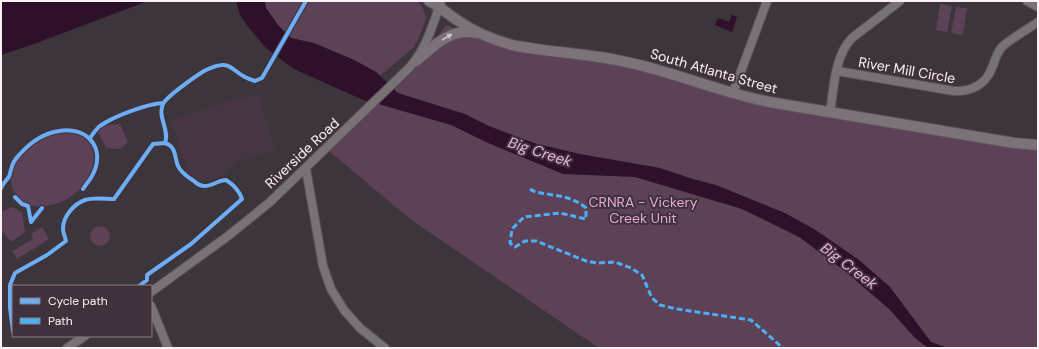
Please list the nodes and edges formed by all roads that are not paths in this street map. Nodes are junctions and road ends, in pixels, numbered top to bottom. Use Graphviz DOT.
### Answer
graph roads {
  1 [pos="429,1"];
  2 [pos="767,1"];
  3 [pos="1027,1"];
  4 [pos="898,2"];
  5 [pos="439,3"];
  6 [pos="1038,7"];
  7 [pos="1038,22"];
  8 [pos="484,35"];
  9 [pos="416,61"];
  10 [pos="837,71"];
  11 [pos="733,93"];
  12 [pos="830,113"];
  13 [pos="1038,145"];
  14 [pos="306,169"];
  15 [pos="152,291"];
  16 [pos="152,308"];
  17 [pos="84,337"];
  18 [pos="67,348"];
  19 [pos="168,348"];
  20 [pos="385,348"];
  1 -- 5 [label="main road, South Atlanta Street"];
  2 -- 11 [label="street"];
  3 -- 6 [label="street"];
  4 -- 10 [label="street, River Mill Circle"];
  5 -- 8 [label="main road, South Atlanta Street"];
  5 -- 9 [label="street, Riverside Road"];
  7 -- 10 [label="street, River Mill Circle"];
  9 -- 8 [label="main road, one-way"];
  8 -- 11 [label="main road, South Atlanta Street"];
  9 -- 14 [label="street, Riverside Road"];
  10 -- 12 [label="street, River Mill Circle"];
  11 -- 12 [label="main road, South Atlanta Street"];
  12 -- 13 [label="main road, South Atlanta Street"];
  14 -- 15 [label="street, Riverside Road"];
  14 -- 20 [label="street"];
  16 -- 19 [label="street"];
  17 -- 18 [label="street"];
}
